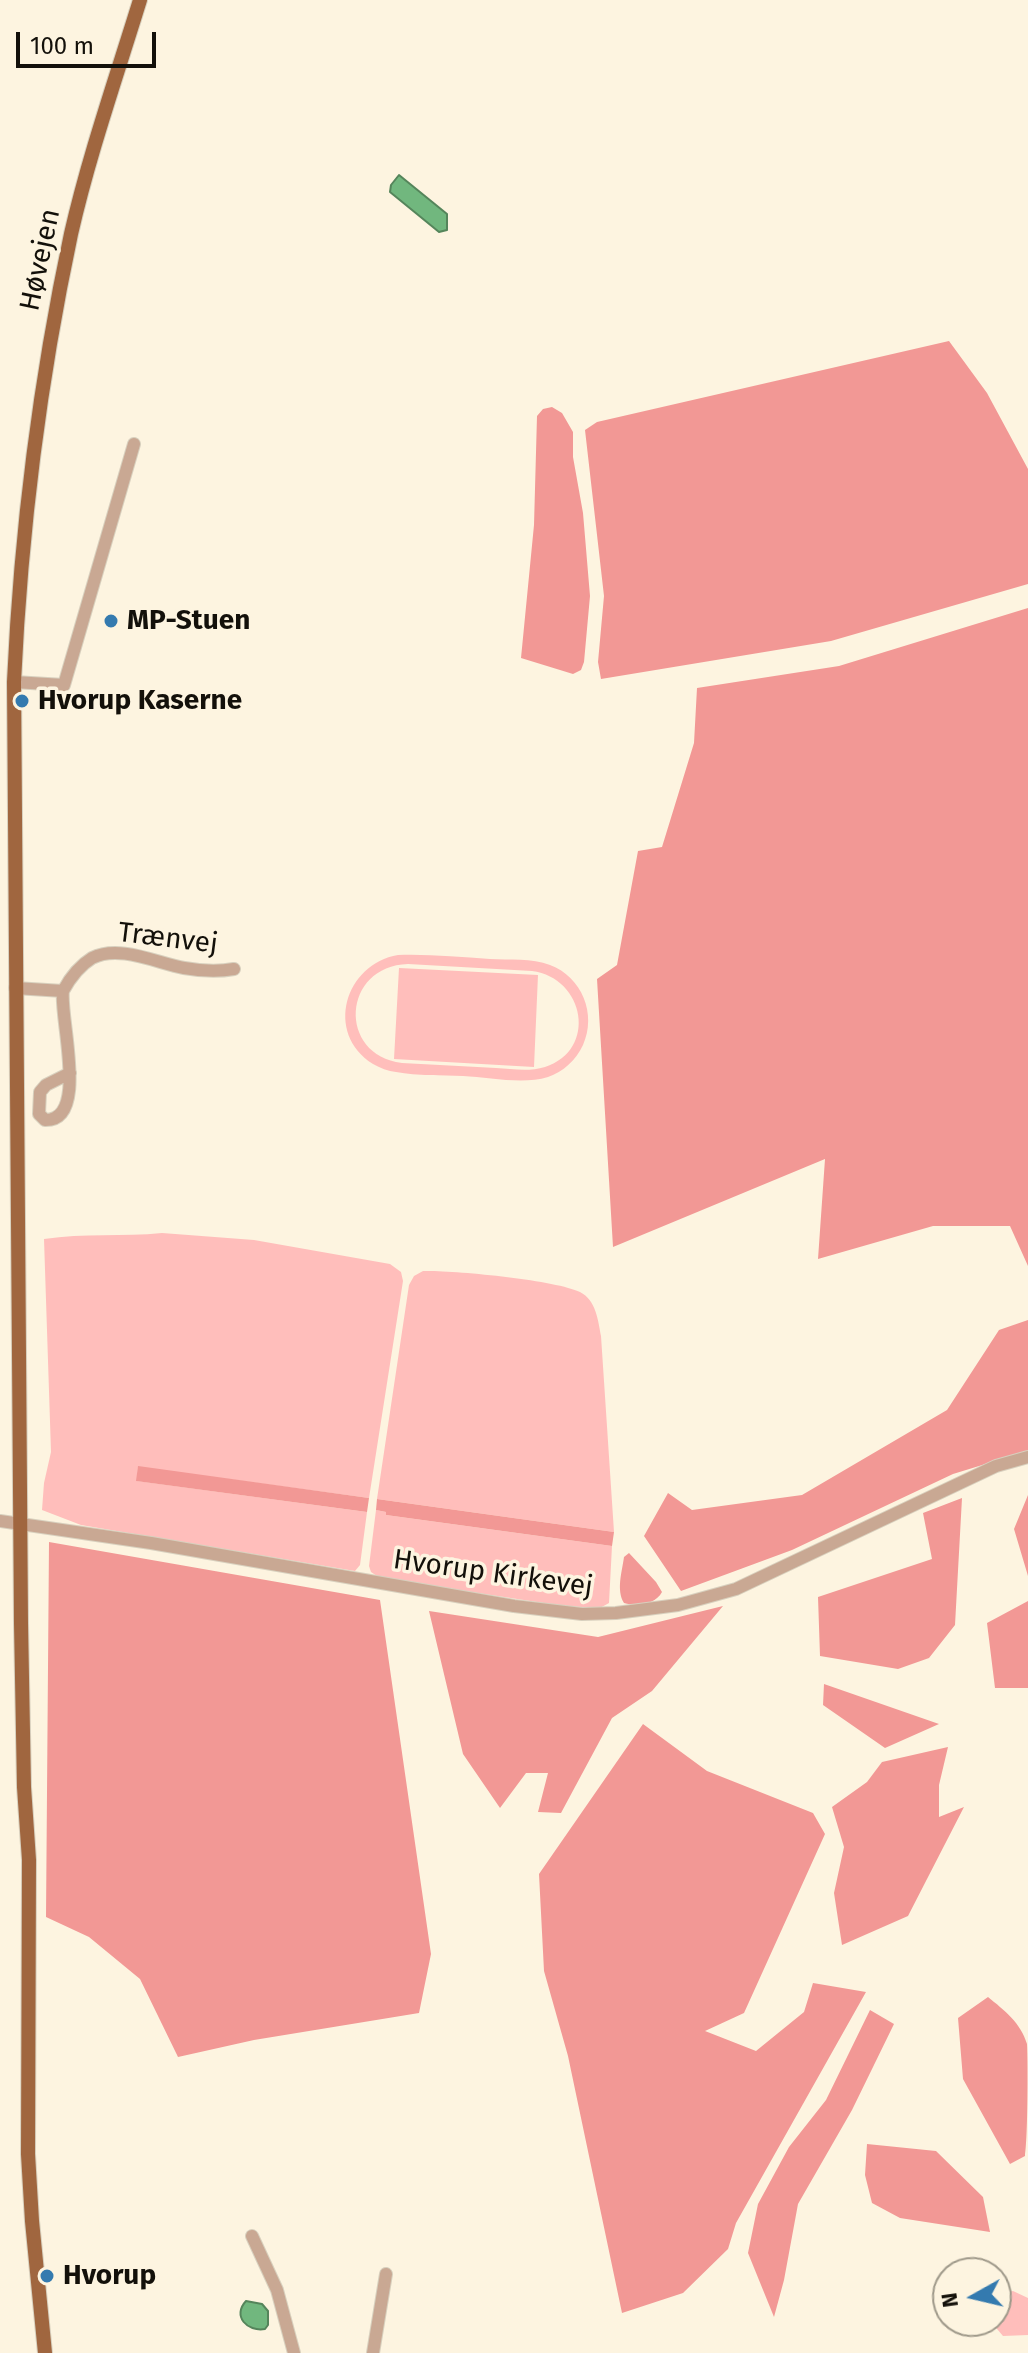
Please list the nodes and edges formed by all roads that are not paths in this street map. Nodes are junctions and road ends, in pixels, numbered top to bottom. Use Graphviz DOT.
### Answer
graph roads {
  1 [pos="140,0"];
  2 [pos="134,444"];
  3 [pos="14,682"];
  4 [pos="7,805"];
  5 [pos="234,969"];
  6 [pos="15,988"];
  7 [pos="63,991"];
  8 [pos="70,1073"];
  9 [pos="1028,1457"];
  10 [pos="0,1521"];
  11 [pos="21,1523"];
  12 [pos="24,1787"];
  13 [pos="252,2236"];
  14 [pos="386,2274"];
  15 [pos="36,2353"];
  16 [pos="45,2353"];
  17 [pos="294,2353"];
  18 [pos="373,2353"];
  1 -- 3 [label="main road, Høvejen"];
  2 -- 3 [label="street"];
  3 -- 4 [label="main road, Høvejen"];
  4 -- 6 [label="main road, Høvejen"];
  5 -- 7 [label="street, Trænvej"];
  6 -- 7 [label="street"];
  6 -- 11 [label="main road, Høvejen"];
  7 -- 8 [label="street"];
  9 -- 11 [label="street, Hvorup Kirkevej"];
  10 -- 11 [label="street"];
  11 -- 12 [label="main road, Høvejen"];
  12 -- 15 [label="main road, Høvejen"];
  12 -- 16 [label="main road, Høvejen"];
  13 -- 17 [label="street"];
  14 -- 18 [label="street"];
}
